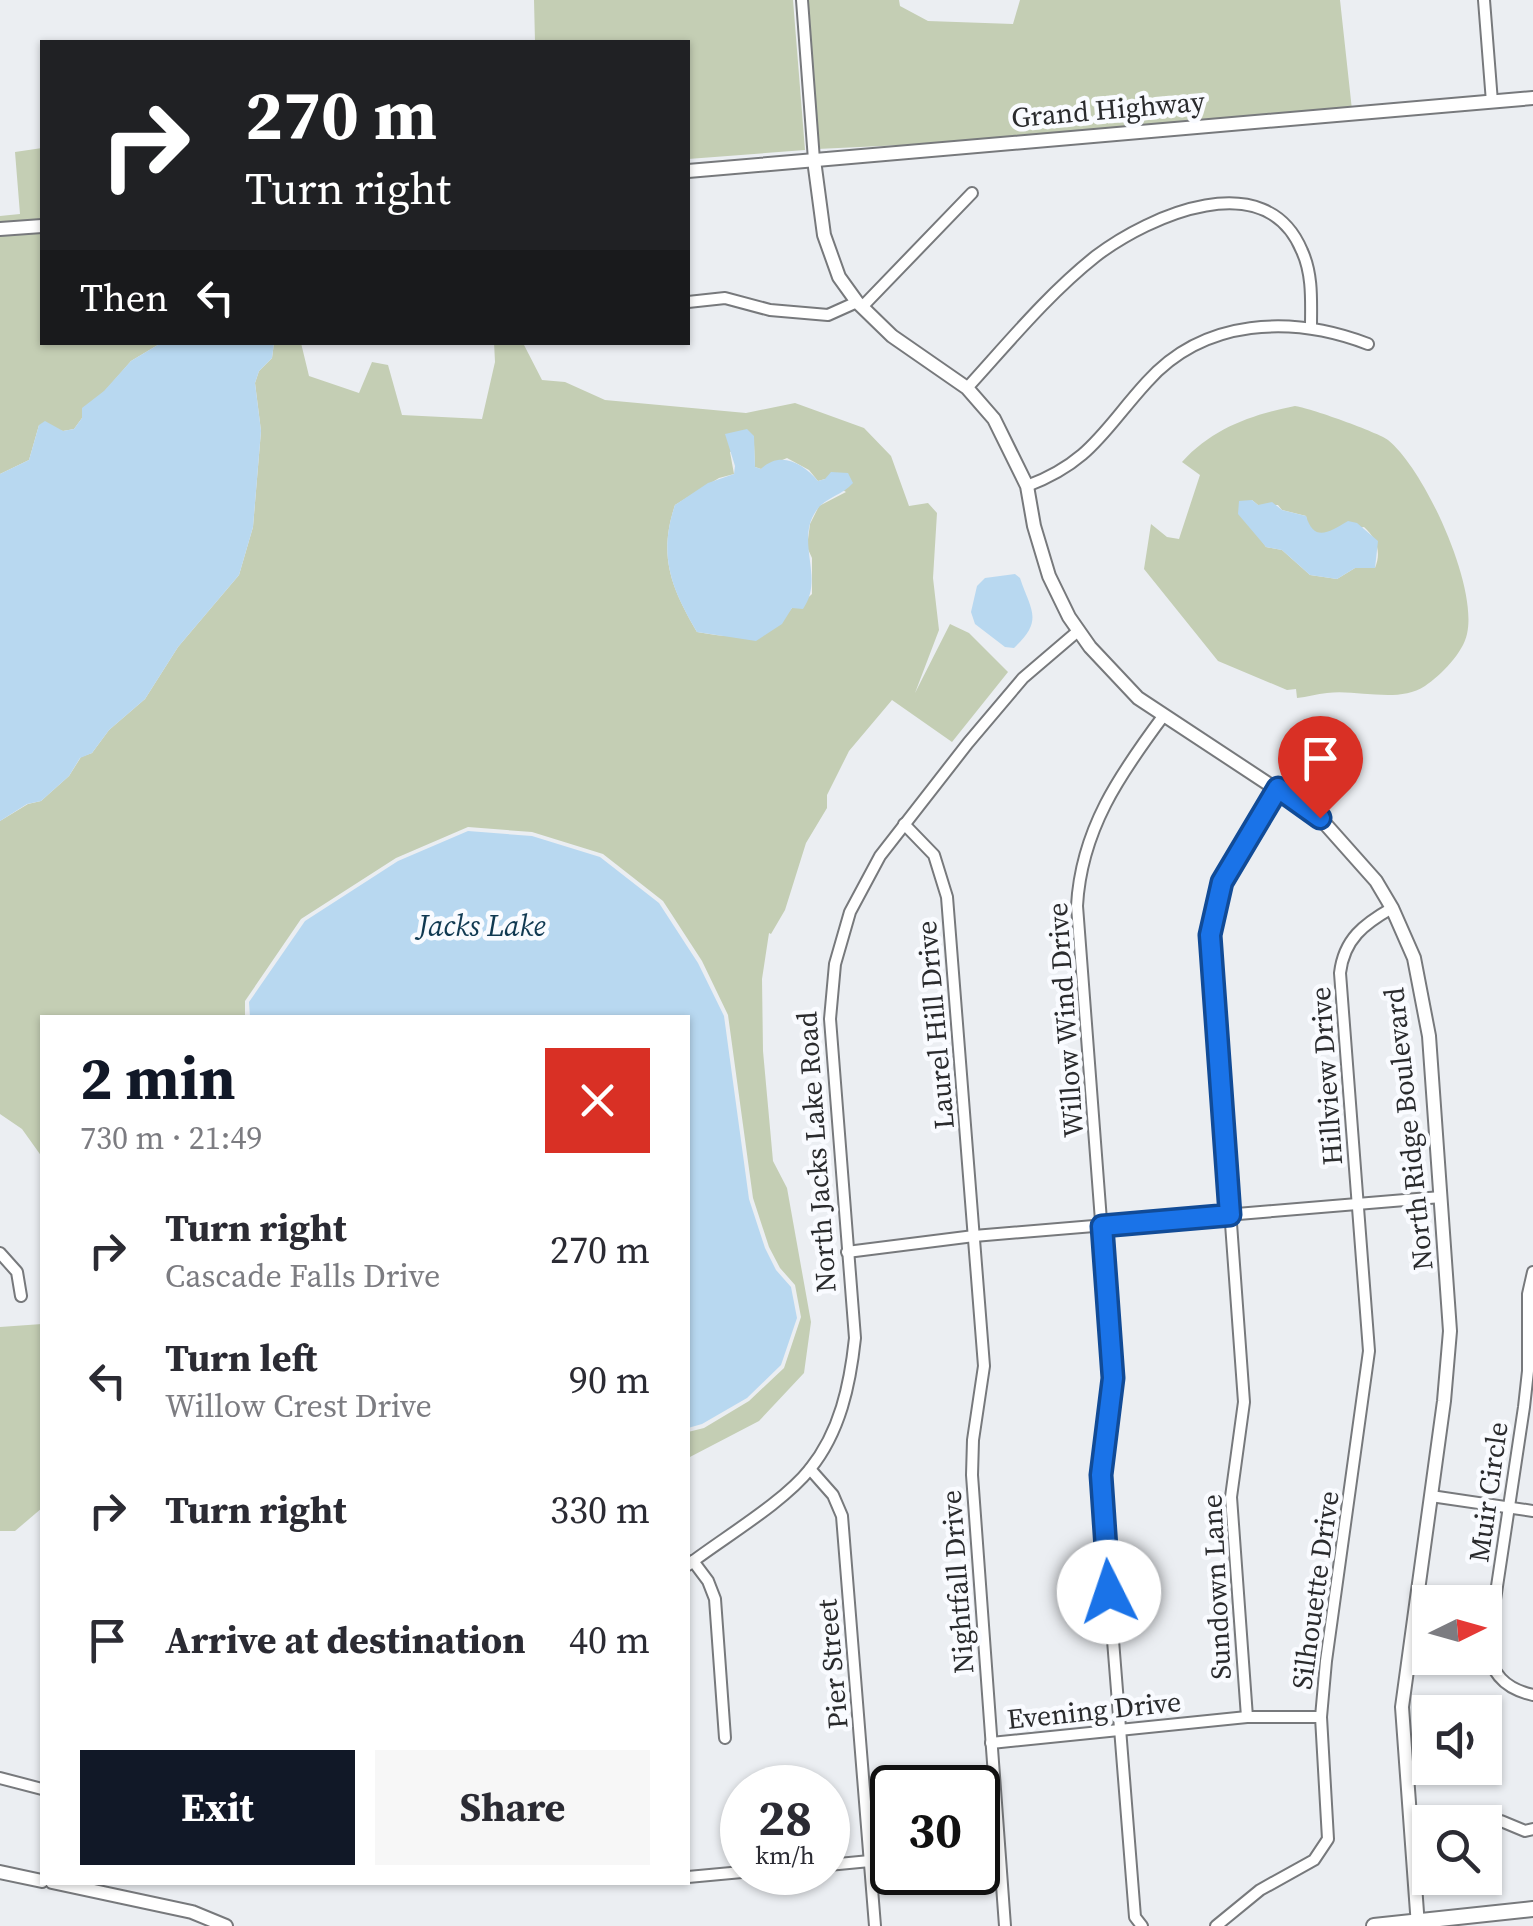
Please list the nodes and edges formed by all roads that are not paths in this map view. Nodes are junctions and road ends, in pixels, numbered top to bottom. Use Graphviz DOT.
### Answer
graph roads {
  1 [pos="802,0"];
  2 [pos="1484,0"];
  3 [pos="1533,98"];
  4 [pos="1492,102"];
  5 [pos="814,160"];
  6 [pos="690,170"];
  7 [pos="972,193"];
  8 [pos="40,226"];
  9 [pos="0,230"];
  10 [pos="690,302"];
  11 [pos="860,304"];
  12 [pos="1311,327"];
  13 [pos="1368,344"];
  14 [pos="967,388"];
  15 [pos="1026,486"];
  16 [pos="1078,631"];
  17 [pos="1164,715"];
  18 [pos="1278,788"];
  19 [pos="904,824"];
  20 [pos="1392,908"];
  21 [pos="1441,1197"];
  22 [pos="1358,1204"];
  23 [pos="1230,1215"];
  24 [pos="1102,1226"];
  25 [pos="974,1236"];
  26 [pos="847,1252"];
  27 [pos="0,1253"];
  28 [pos="1533,1272"];
  29 [pos="22,1296"];
  30 [pos="1530,1370"];
  31 [pos="810,1469"];
  32 [pos="1431,1496"];
  33 [pos="1509,1508"];
  34 [pos="1533,1512"];
  35 [pos="690,1563"];
  36 [pos="1533,1695"];
  37 [pos="1247,1717"];
  38 [pos="1321,1717"];
  39 [pos="1119,1729"];
  40 [pos="725,1738"];
  41 [pos="991,1743"];
  42 [pos="0,1778"];
  43 [pos="40,1788"];
  44 [pos="1502,1821"];
  45 [pos="1533,1830"];
  46 [pos="870,1861"];
  47 [pos="850,1863"];
  48 [pos="0,1872"];
  49 [pos="720,1874"];
  50 [pos="690,1877"];
  51 [pos="40,1881"];
  52 [pos="67,1885"];
  53 [pos="873,1895"];
  54 [pos="1533,1909"];
  55 [pos="1418,1923"];
  56 [pos="226,1926"];
  57 [pos="875,1926"];
  58 [pos="1005,1926"];
  59 [pos="1142,1926"];
  60 [pos="1216,1926"];
  61 [pos="1374,1926"];
  1 -- 5 [label="street"];
  2 -- 4 [label="street"];
  3 -- 4 [label="street, Grand Highway"];
  4 -- 5 [label="street, Grand Highway"];
  5 -- 6 [label="street, Grand Highway"];
  5 -- 11 [label="street"];
  7 -- 11 [label="street"];
  8 -- 9 [label="street"];
  10 -- 11 [label="street"];
  11 -- 14 [label="street"];
  12 -- 13 [label="street"];
  12 -- 14 [label="street"];
  12 -- 15 [label="street"];
  14 -- 15 [label="street"];
  15 -- 16 [label="street, North Ridge Boulevard"];
  16 -- 17 [label="street, North Ridge Boulevard"];
  16 -- 19 [label="street, North Jacks Lake Road"];
  17 -- 18 [label="street, North Ridge Boulevard"];
  17 -- 24 [label="street, Willow Wind Drive"];
  18 -- 20 [label="street, North Ridge Boulevard"];
  18 -- 23 [label="street, Sundown Lane"];
  19 -- 25 [label="street, Laurel Hill Drive"];
  19 -- 26 [label="street, North Jacks Lake Road"];
  20 -- 21 [label="street, North Ridge Boulevard"];
  20 -- 22 [label="street, Hillview Drive"];
  21 -- 22 [label="street"];
  21 -- 32 [label="street, North Ridge Boulevard"];
  22 -- 23 [label="street"];
  22 -- 38 [label="street, Silhouette Drive"];
  23 -- 24 [label="street"];
  23 -- 37 [label="street, Sundown Lane"];
  24 -- 25 [label="street"];
  24 -- 39 [label="street, Willow Wind Drive"];
  25 -- 26 [label="street"];
  25 -- 41 [label="street, Nightfall Drive"];
  26 -- 31 [label="street, North Jacks Lake Road"];
  27 -- 29 [label="street"];
  28 -- 30 [label="street, Muir Circle"];
  30 -- 33 [label="street, Muir Circle"];
  31 -- 35 [label="street, North Jacks Lake Road"];
  31 -- 46 [label="street, Pier Street"];
  32 -- 33 [label="street"];
  32 -- 55 [label="street, North Ridge Boulevard"];
  33 -- 34 [label="street"];
  33 -- 36 [label="street, Muir Circle"];
  35 -- 40 [label="street"];
  37 -- 38 [label="street, Evening Drive"];
  37 -- 39 [label="street, Evening Drive"];
  38 -- 60 [label="street, Silhouette Drive"];
  39 -- 41 [label="street, Evening Drive"];
  39 -- 59 [label="street, Willow Wind Drive"];
  41 -- 58 [label="street, Nightfall Drive"];
  42 -- 43 [label="street"];
  44 -- 45 [label="street"];
  46 -- 47 [label="street"];
  48 -- 51 [label="street"];
  49 -- 50 [label="street"];
  52 -- 56 [label="street"];
  53 -- 57 [label="street, Pier Street"];
  54 -- 55 [label="main road"];
  55 -- 61 [label="main road"];
}
